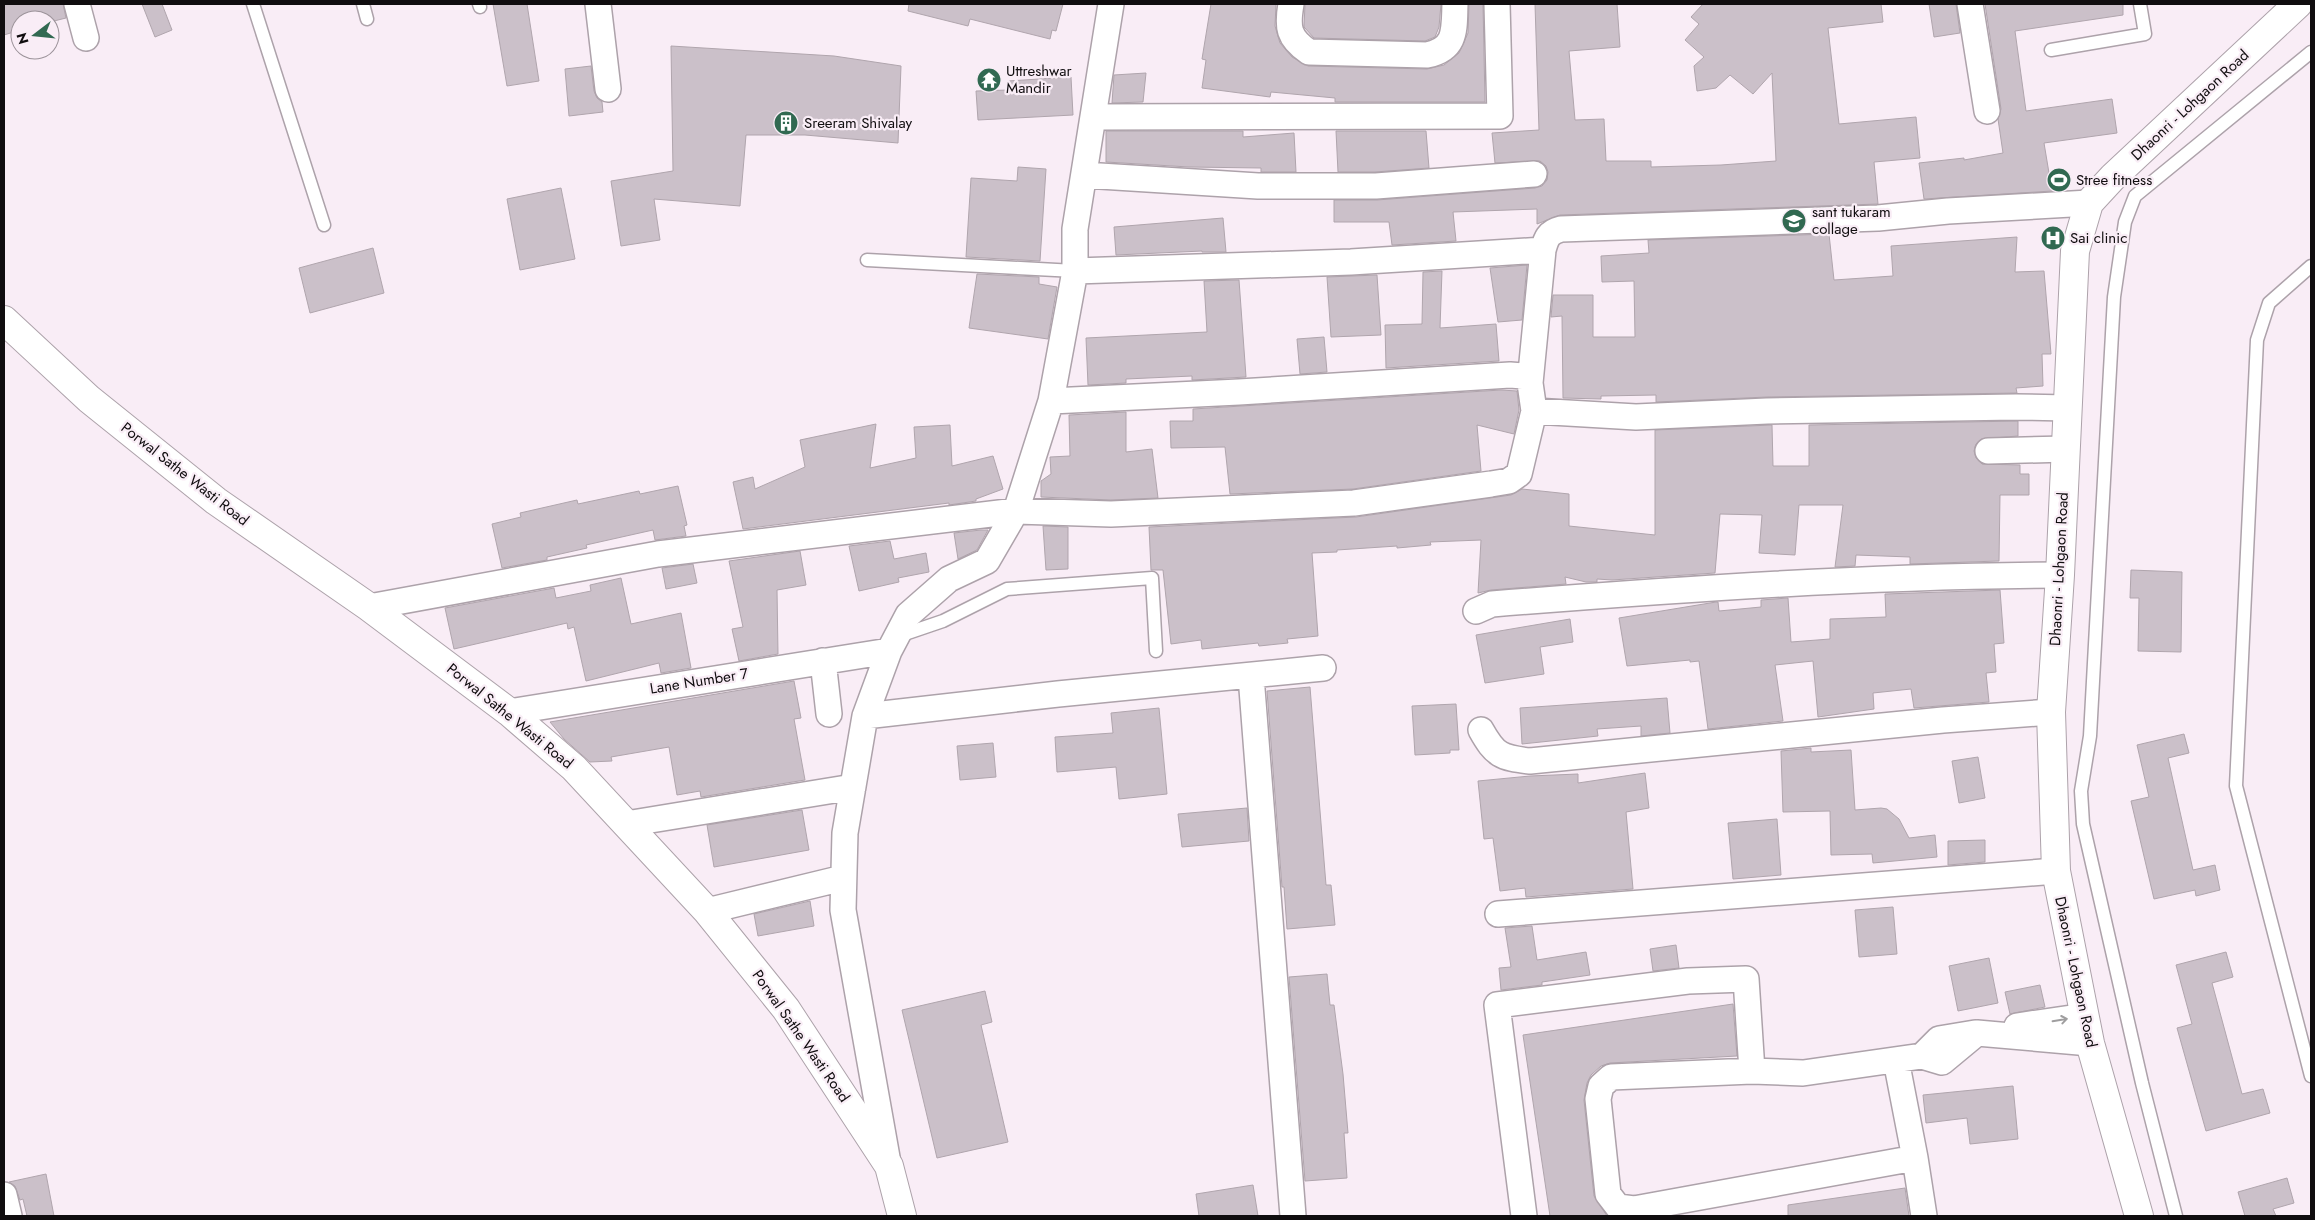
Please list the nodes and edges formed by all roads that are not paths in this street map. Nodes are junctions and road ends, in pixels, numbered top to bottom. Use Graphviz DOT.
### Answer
graph roads {
  1 [pos="76,4"];
  2 [pos="253,4"];
  3 [pos="363,4"];
  4 [pos="598,4"];
  5 [pos="1111,4"];
  6 [pos="1291,4"];
  7 [pos="1454,4"];
  8 [pos="1496,4"];
  9 [pos="1970,4"];
  10 [pos="2140,4"];
  11 [pos="2298,4"];
  12 [pos="367,19"];
  13 [pos="86,38"];
  14 [pos="2051,50"];
  15 [pos="2311,52"];
  16 [pos="608,88"];
  17 [pos="1987,111"];
  18 [pos="1093,117"];
  19 [pos="1534,174"];
  20 [pos="1084,175"];
  21 [pos="2090,203"];
  22 [pos="324,226"];
  23 [pos="1543,250"];
  24 [pos="866,260"];
  25 [pos="2311,266"];
  26 [pos="1075,272"];
  27 [pos="4,320"];
  28 [pos="1530,383"];
  29 [pos="1051,401"];
  30 [pos="2068,408"];
  31 [pos="1534,411"];
  32 [pos="2066,449"];
  33 [pos="1988,451"];
  34 [pos="1016,511"];
  35 [pos="2060,575"];
  36 [pos="369,607"];
  37 [pos="1476,612"];
  38 [pos="892,644"];
  39 [pos="1156,651"];
  40 [pos="823,661"];
  41 [pos="1323,668"];
  42 [pos="1251,676"];
  43 [pos="509,712"];
  44 [pos="2051,712"];
  45 [pos="829,714"];
  46 [pos="865,716"];
  47 [pos="1481,730"];
  48 [pos="853,787"];
  49 [pos="626,824"];
  50 [pos="2056,871"];
  51 [pos="843,878"];
  52 [pos="707,910"];
  53 [pos="1498,914"];
  54 [pos="2085,1016"];
  55 [pos="1977,1032"];
  56 [pos="2090,1043"];
  57 [pos="1896,1060"];
  58 [pos="1752,1071"];
  59 [pos="2311,1076"];
  60 [pos="1915,1158"];
  61 [pos="889,1166"];
  62 [pos="4,1195"];
  63 [pos="10,1216"];
  64 [pos="902,1216"];
  65 [pos="1293,1216"];
  66 [pos="1524,1216"];
  67 [pos="1924,1216"];
  68 [pos="2139,1216"];
  69 [pos="2176,1216"];
  1 -- 13 [label="street"];
  2 -- 22 [label="lane"];
  3 -- 12 [label="lane"];
  4 -- 16 [label="street"];
  5 -- 18 [label="street"];
  6 -- 7 [label="street"];
  8 -- 18 [label="street"];
  9 -- 17 [label="street"];
  10 -- 14 [label="lane"];
  11 -- 21 [label="main road, Dhaonri - Lohgaon Road"];
  15 -- 69 [label="lane"];
  18 -- 20 [label="street"];
  19 -- 20 [label="street"];
  20 -- 26 [label="street"];
  21 -- 23 [label="street"];
  21 -- 30 [label="main road, Dhaonri - Lohgaon Road"];
  23 -- 26 [label="street"];
  23 -- 28 [label="street"];
  24 -- 26 [label="lane"];
  25 -- 59 [label="lane"];
  26 -- 29 [label="street"];
  27 -- 36 [label="main road, Porwal Sathe Wasti Road"];
  28 -- 29 [label="street"];
  28 -- 31 [label="street"];
  29 -- 34 [label="street"];
  30 -- 31 [label="street"];
  30 -- 32 [label="main road, Dhaonri - Lohgaon Road"];
  31 -- 34 [label="street"];
  32 -- 33 [label="street"];
  32 -- 35 [label="main road, Dhaonri - Lohgaon Road"];
  34 -- 36 [label="street"];
  34 -- 38 [label="street"];
  35 -- 37 [label="street"];
  35 -- 44 [label="main road, Dhaonri - Lohgaon Road"];
  36 -- 43 [label="main road, Porwal Sathe Wasti Road"];
  38 -- 39 [label="lane"];
  38 -- 40 [label="street, Lane Number 7"];
  38 -- 46 [label="street"];
  40 -- 43 [label="street, Lane Number 7"];
  40 -- 45 [label="street"];
  41 -- 42 [label="street"];
  42 -- 46 [label="street"];
  42 -- 65 [label="street"];
  43 -- 49 [label="main road, Porwal Sathe Wasti Road"];
  44 -- 47 [label="street"];
  44 -- 50 [label="main road, Dhaonri - Lohgaon Road"];
  46 -- 48 [label="street"];
  48 -- 49 [label="street"];
  48 -- 51 [label="street"];
  49 -- 52 [label="main road, Porwal Sathe Wasti Road"];
  50 -- 53 [label="street"];
  50 -- 54 [label="main road, Dhaonri - Lohgaon Road"];
  51 -- 52 [label="street"];
  51 -- 61 [label="street"];
  52 -- 61 [label="main road, Porwal Sathe Wasti Road"];
  55 -- 54 [label="street, one-way"];
  54 -- 56 [label="main road, Dhaonri - Lohgaon Road"];
  55 -- 56 [label="street"];
  55 -- 57 [label="street"];
  56 -- 68 [label="main road, Dhaonri - Lohgaon Road"];
  57 -- 58 [label="street"];
  57 -- 60 [label="street"];
  58 -- 60 [label="street"];
  58 -- 66 [label="street"];
  60 -- 67 [label="street"];
  61 -- 64 [label="main road, Porwal Sathe Wasti Road"];
  62 -- 63 [label="street"];
}
